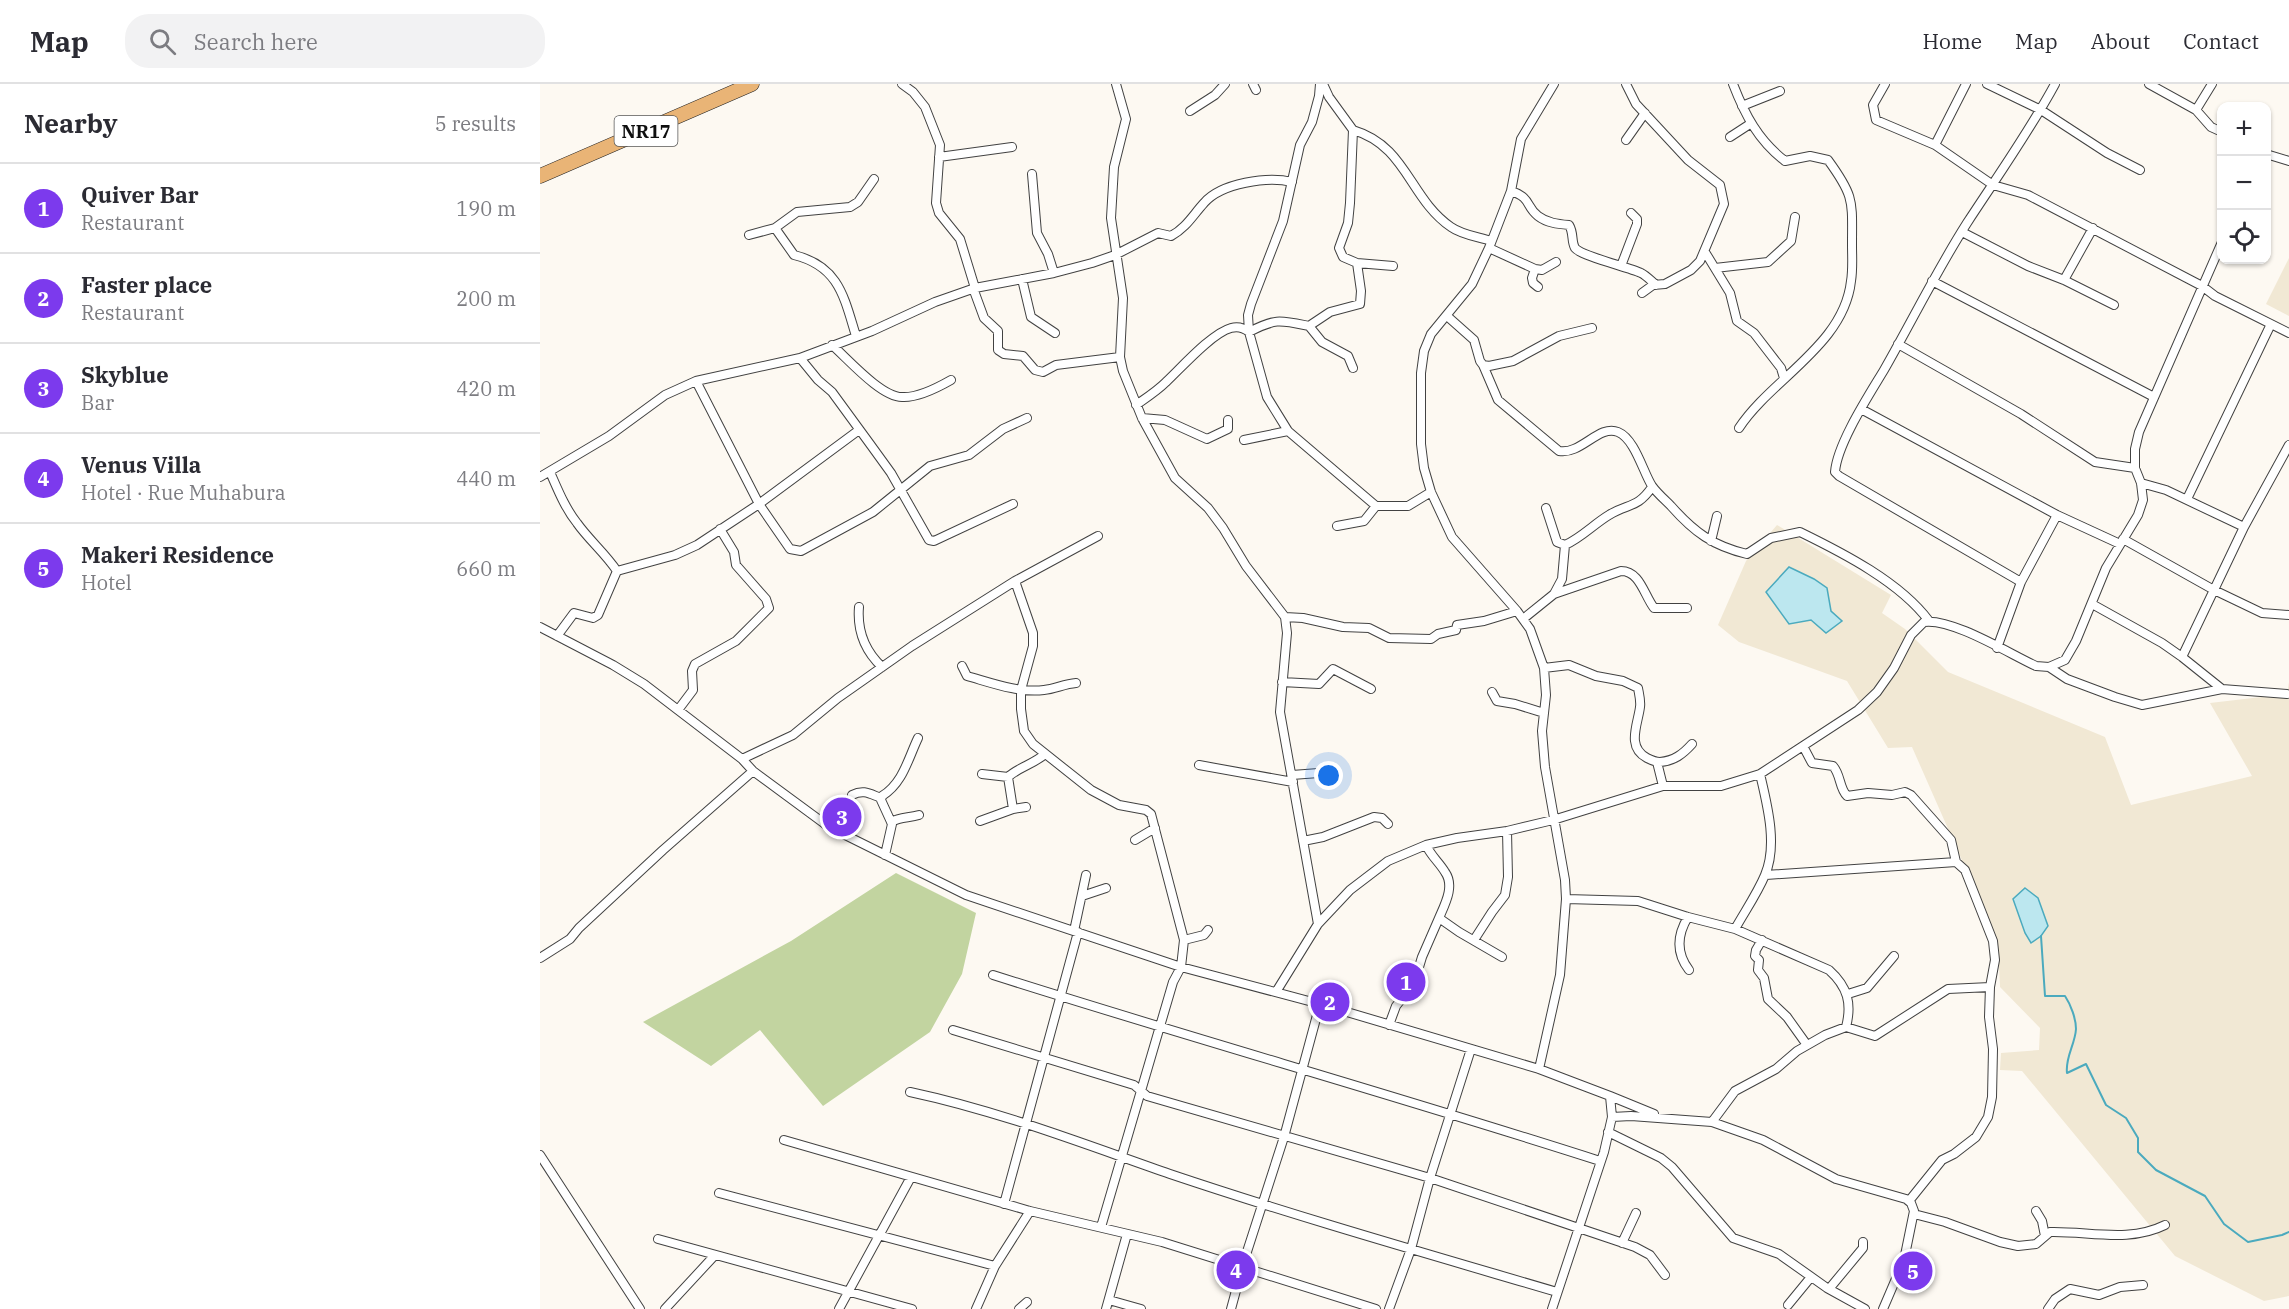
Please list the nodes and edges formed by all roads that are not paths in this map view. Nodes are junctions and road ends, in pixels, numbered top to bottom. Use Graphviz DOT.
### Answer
graph roads {
  1 [pos="752,84"];
  2 [pos="902,84"];
  3 [pos="1116,84"];
  4 [pos="1226,84"];
  5 [pos="1322,84"];
  6 [pos="1554,84"];
  7 [pos="1626,84"];
  8 [pos="1733,84"];
  9 [pos="1885,84"];
  10 [pos="1966,84"];
  11 [pos="1987,84"];
  12 [pos="2055,84"];
  13 [pos="2149,84"];
  14 [pos="2212,84"];
  15 [pos="1780,91"];
  16 [pos="1742,106"];
  17 [pos="2041,110"];
  18 [pos="2196,110"];
  19 [pos="1190,111"];
  20 [pos="1645,113"];
  21 [pos="1750,124"];
  22 [pos="1353,130"];
  23 [pos="2217,130"];
  24 [pos="1731,137"];
  25 [pos="1626,140"];
  26 [pos="1935,145"];
  27 [pos="1012,147"];
  28 [pos="2271,156"];
  29 [pos="939,157"];
  30 [pos="2289,161"];
  31 [pos="2140,170"];
  32 [pos="1032,174"];
  33 [pos="540,176"];
  34 [pos="874,179"];
  35 [pos="1292,182"];
  36 [pos="1994,184"];
  37 [pos="1511,191"];
  38 [pos="1631,213"];
  39 [pos="1795,217"];
  40 [pos="775,228"];
  41 [pos="2093,228"];
  42 [pos="1962,232"];
  43 [pos="749,235"];
  44 [pos="1490,245"];
  45 [pos="1705,252"];
  46 [pos="2217,253"];
  47 [pos="1115,255"];
  48 [pos="1556,262"];
  49 [pos="1357,263"];
  50 [pos="1393,266"];
  51 [pos="1622,266"];
  52 [pos="1715,268"];
  53 [pos="1535,269"];
  54 [pos="1054,273"];
  55 [pos="1022,279"];
  56 [pos="2064,280"];
  57 [pos="1932,281"];
  58 [pos="1656,285"];
  59 [pos="2202,286"];
  60 [pos="1539,287"];
  61 [pos="974,288"];
  62 [pos="1642,293"];
  63 [pos="2114,305"];
  64 [pos="1447,316"];
  65 [pos="2271,324"];
  66 [pos="1309,326"];
  67 [pos="1592,328"];
  68 [pos="1249,332"];
  69 [pos="1055,333"];
  70 [pos="2289,333"];
  71 [pos="856,336"];
  72 [pos="1898,344"];
  73 [pos="832,345"];
  74 [pos="1120,357"];
  75 [pos="800,358"];
  76 [pos="1483,365"];
  77 [pos="1353,368"];
  78 [pos="1784,378"];
  79 [pos="951,380"];
  80 [pos="696,381"];
  81 [pos="2154,397"];
  82 [pos="1136,405"];
  83 [pos="1861,410"];
  84 [pos="1027,418"];
  85 [pos="1142,418"];
  86 [pos="1228,420"];
  87 [pos="1739,428"];
  88 [pos="859,430"];
  89 [pos="1288,431"];
  90 [pos="1244,440"];
  91 [pos="2289,445"];
  92 [pos="2135,468"];
  93 [pos="550,472"];
  94 [pos="540,477"];
  95 [pos="2141,483"];
  96 [pos="1652,487"];
  97 [pos="900,489"];
  98 [pos="1431,492"];
  99 [pos="2187,499"];
  100 [pos="759,504"];
  101 [pos="1013,504"];
  102 [pos="1376,506"];
  103 [pos="1546,508"];
  104 [pos="2057,515"];
  105 [pos="1718,516"];
  106 [pos="1337,526"];
  107 [pos="2244,527"];
  108 [pos="720,529"];
  109 [pos="1098,536"];
  110 [pos="1711,541"];
  111 [pos="2122,541"];
  112 [pos="1565,545"];
  113 [pos="617,571"];
  114 [pos="1015,581"];
  115 [pos="2021,582"];
  116 [pos="2214,590"];
  117 [pos="1554,594"];
  118 [pos="2092,604"];
  119 [pos="860,607"];
  120 [pos="1687,608"];
  121 [pos="1517,611"];
  122 [pos="2289,615"];
  123 [pos="1285,617"];
  124 [pos="1523,619"];
  125 [pos="1929,621"];
  126 [pos="540,627"];
  127 [pos="557,636"];
  128 [pos="1997,648"];
  129 [pos="2182,657"];
  130 [pos="962,666"];
  131 [pos="882,667"];
  132 [pos="1544,668"];
  133 [pos="2049,668"];
  134 [pos="1282,682"];
  135 [pos="1076,683"];
  136 [pos="1371,689"];
  137 [pos="2222,689"];
  138 [pos="1021,690"];
  139 [pos="1492,692"];
  140 [pos="2287,694"];
  141 [pos="678,710"];
  142 [pos="1544,713"];
  143 [pos="918,738"];
  144 [pos="1692,744"];
  145 [pos="1803,746"];
  146 [pos="1045,754"];
  147 [pos="742,759"];
  148 [pos="1657,762"];
  149 [pos="1199,765"];
  150 [pos="753,771"];
  151 [pos="1332,772"];
  152 [pos="982,774"];
  153 [pos="1760,774"];
  154 [pos="1008,777"];
  155 [pos="1292,778"];
  156 [pos="1664,786"];
  157 [pos="852,795"];
  158 [pos="881,798"];
  159 [pos="1026,807"];
  160 [pos="1013,808"];
  161 [pos="919,815"];
  162 [pos="1553,820"];
  163 [pos="980,821"];
  164 [pos="891,822"];
  165 [pos="1388,824"];
  166 [pos="1155,828"];
  167 [pos="1507,831"];
  168 [pos="1135,840"];
  169 [pos="1304,842"];
  170 [pos="1426,845"];
  171 [pos="885,855"];
  172 [pos="1956,862"];
  173 [pos="1086,875"];
  174 [pos="1766,875"];
  175 [pos="1106,888"];
  176 [pos="1082,896"];
  177 [pos="1566,900"];
  178 [pos="1688,917"];
  179 [pos="1439,918"];
  180 [pos="1318,924"];
  181 [pos="1735,929"];
  182 [pos="1208,930"];
  183 [pos="1076,931"];
  184 [pos="1184,940"];
  185 [pos="1474,940"];
  186 [pos="1762,940"];
  187 [pos="1894,956"];
  188 [pos="1502,957"];
  189 [pos="540,958"];
  190 [pos="1181,967"];
  191 [pos="1689,970"];
  192 [pos="993,975"];
  193 [pos="1990,987"];
  194 [pos="1276,992"];
  195 [pos="1848,994"];
  196 [pos="1061,996"];
  197 [pos="1320,1004"];
  198 [pos="1389,1025"];
  199 [pos="1160,1027"];
  200 [pos="1846,1027"];
  201 [pos="953,1030"];
  202 [pos="1807,1045"];
  203 [pos="1471,1048"];
  204 [pos="1043,1058"];
  205 [pos="1539,1069"];
  206 [pos="1301,1070"];
  207 [pos="1141,1091"];
  208 [pos="910,1092"];
  209 [pos="1610,1096"];
  210 [pos="1450,1113"];
  211 [pos="1612,1117"];
  212 [pos="1665,1118"];
  213 [pos="1712,1122"];
  214 [pos="1026,1124"];
  215 [pos="1608,1132"];
  216 [pos="1284,1137"];
  217 [pos="784,1140"];
  218 [pos="540,1155"];
  219 [pos="1122,1155"];
  220 [pos="1600,1161"];
  221 [pos="911,1177"];
  222 [pos="1430,1178"];
  223 [pos="719,1193"];
  224 [pos="1909,1202"];
  225 [pos="1264,1203"];
  226 [pos="1004,1204"];
  227 [pos="1030,1211"];
  228 [pos="2036,1211"];
  229 [pos="1636,1213"];
  230 [pos="1914,1214"];
  231 [pos="2165,1225"];
  232 [pos="1101,1227"];
  233 [pos="1578,1228"];
  234 [pos="1127,1234"];
  235 [pos="879,1235"];
  236 [pos="2045,1236"];
  237 [pos="658,1239"];
  238 [pos="1863,1242"];
  239 [pos="1622,1243"];
  240 [pos="1411,1249"];
  241 [pos="716,1256"];
  242 [pos="995,1266"];
  243 [pos="1242,1268"];
  244 [pos="1665,1275"];
  245 [pos="1811,1277"];
  246 [pos="2143,1285"];
  247 [pos="1830,1289"];
  248 [pos="849,1290"];
  249 [pos="1557,1292"];
  250 [pos="1027,1302"];
  251 [pos="1108,1304"];
  252 [pos="1554,1305"];
  253 [pos="1788,1305"];
  254 [pos="640,1309"];
  255 [pos="665,1309"];
  256 [pos="839,1309"];
  257 [pos="912,1309"];
  258 [pos="976,1309"];
  259 [pos="1019,1309"];
  260 [pos="1141,1309"];
  261 [pos="1231,1309"];
  262 [pos="1376,1309"];
  263 [pos="1389,1309"];
  264 [pos="1564,1309"];
  265 [pos="1866,1309"];
  266 [pos="1884,1309"];
  267 [pos="2048,1309"];
  1 -- 33 [label="main road, NR17"];
  2 -- 29 [label="street"];
  3 -- 47 [label="street"];
  4 -- 19 [label="street"];
  5 -- 22 [label="street"];
  5 -- 35 [label="street"];
  6 -- 37 [label="street"];
  7 -- 20 [label="street"];
  8 -- 16 [label="street"];
  9 -- 26 [label="street"];
  10 -- 26 [label="street"];
  11 -- 17 [label="street"];
  12 -- 17 [label="street"];
  13 -- 18 [label="street"];
  14 -- 18 [label="street"];
  15 -- 16 [label="street"];
  16 -- 21 [label="street"];
  17 -- 31 [label="street"];
  17 -- 36 [label="street"];
  18 -- 23 [label="street"];
  20 -- 25 [label="street"];
  20 -- 45 [label="street"];
  21 -- 24 [label="street"];
  21 -- 78 [label="street"];
  22 -- 44 [label="street"];
  22 -- 49 [label="street"];
  26 -- 36 [label="street"];
  27 -- 29 [label="street"];
  28 -- 30 [label="street"];
  29 -- 61 [label="street"];
  32 -- 54 [label="street"];
  34 -- 40 [label="street"];
  35 -- 47 [label="street"];
  35 -- 68 [label="street"];
  36 -- 41 [label="street"];
  36 -- 42 [label="street"];
  37 -- 44 [label="street"];
  37 -- 51 [label="street"];
  38 -- 51 [label="street"];
  39 -- 52 [label="street"];
  40 -- 43 [label="street"];
  40 -- 71 [label="street"];
  41 -- 56 [label="street"];
  41 -- 59 [label="street"];
  42 -- 56 [label="street"];
  42 -- 57 [label="street"];
  44 -- 53 [label="street"];
  44 -- 64 [label="street"];
  45 -- 52 [label="street"];
  45 -- 58 [label="street"];
  46 -- 59 [label="street"];
  47 -- 54 [label="street"];
  47 -- 74 [label="street"];
  48 -- 53 [label="street"];
  49 -- 50 [label="street"];
  49 -- 66 [label="street"];
  51 -- 58 [label="street"];
  52 -- 78 [label="street"];
  53 -- 60 [label="street"];
  54 -- 55 [label="street"];
  55 -- 61 [label="street"];
  55 -- 69 [label="street"];
  56 -- 63 [label="street"];
  57 -- 72 [label="street"];
  57 -- 81 [label="street"];
  58 -- 62 [label="street"];
  59 -- 65 [label="street"];
  59 -- 81 [label="street"];
  61 -- 71 [label="street"];
  61 -- 74 [label="street"];
  64 -- 76 [label="street"];
  64 -- 98 [label="street"];
  65 -- 70 [label="street"];
  65 -- 99 [label="street"];
  66 -- 68 [label="street"];
  66 -- 77 [label="street"];
  67 -- 76 [label="street"];
  68 -- 82 [label="street"];
  68 -- 89 [label="street"];
  71 -- 73 [label="street"];
  72 -- 83 [label="street"];
  72 -- 92 [label="street"];
  73 -- 75 [label="street"];
  73 -- 79 [label="street"];
  74 -- 82 [label="street"];
  75 -- 80 [label="street"];
  75 -- 88 [label="street"];
  76 -- 96 [label="street"];
  78 -- 87 [label="street"];
  80 -- 93 [label="street"];
  80 -- 100 [label="street"];
  81 -- 92 [label="street"];
  82 -- 85 [label="street"];
  83 -- 104 [label="street"];
  83 -- 115 [label="street"];
  84 -- 97 [label="street"];
  85 -- 86 [label="street"];
  85 -- 123 [label="street"];
  88 -- 97 [label="street"];
  88 -- 100 [label="street"];
  89 -- 90 [label="street"];
  89 -- 102 [label="street"];
  91 -- 107 [label="street"];
  92 -- 95 [label="street"];
  93 -- 94 [label="street"];
  93 -- 113 [label="street"];
  95 -- 99 [label="street"];
  95 -- 111 [label="street"];
  96 -- 110 [label="street"];
  96 -- 112 [label="street"];
  97 -- 100 [label="street"];
  97 -- 101 [label="street"];
  98 -- 102 [label="street"];
  98 -- 121 [label="street"];
  99 -- 107 [label="street"];
  100 -- 108 [label="street"];
  102 -- 106 [label="street"];
  103 -- 112 [label="street"];
  104 -- 111 [label="street"];
  104 -- 115 [label="street"];
  105 -- 110 [label="street"];
  107 -- 116 [label="street"];
  108 -- 113 [label="street"];
  108 -- 141 [label="street"];
  109 -- 114 [label="street"];
  110 -- 125 [label="street"];
  111 -- 116 [label="street"];
  111 -- 118 [label="street"];
  112 -- 117 [label="street"];
  113 -- 127 [label="street"];
  114 -- 131 [label="street"];
  114 -- 138 [label="street"];
  115 -- 128 [label="street"];
  116 -- 122 [label="street"];
  116 -- 129 [label="street"];
  117 -- 120 [label="street"];
  117 -- 124 [label="street"];
  118 -- 129 [label="street"];
  118 -- 133 [label="street"];
  119 -- 131 [label="street"];
  121 -- 123 [label="street"];
  121 -- 124 [label="street"];
  123 -- 134 [label="street"];
  124 -- 132 [label="street"];
  125 -- 128 [label="street"];
  125 -- 145 [label="street"];
  126 -- 127 [label="street"];
  127 -- 141 [label="street"];
  128 -- 133 [label="street"];
  129 -- 137 [label="street"];
  130 -- 138 [label="street"];
  131 -- 147 [label="street"];
  132 -- 142 [label="street"];
  132 -- 148 [label="street"];
  133 -- 137 [label="street"];
  134 -- 136 [label="street"];
  134 -- 155 [label="street"];
  135 -- 138 [label="street"];
  137 -- 140 [label="street"];
  138 -- 146 [label="street"];
  139 -- 142 [label="street"];
  141 -- 147 [label="street"];
  142 -- 162 [label="street"];
  143 -- 158 [label="street"];
  144 -- 148 [label="street"];
  145 -- 153 [label="street"];
  145 -- 172 [label="street"];
  146 -- 154 [label="street"];
  146 -- 166 [label="street"];
  147 -- 150 [label="street"];
  148 -- 156 [label="street"];
  149 -- 155 [label="street"];
  150 -- 171 [label="street"];
  150 -- 189 [label="street"];
  151 -- 155 [label="street"];
  152 -- 154 [label="street"];
  153 -- 156 [label="street"];
  153 -- 174 [label="street"];
  154 -- 160 [label="street"];
  155 -- 169 [label="street"];
  156 -- 162 [label="street"];
  157 -- 158 [label="street"];
  158 -- 164 [label="street"];
  159 -- 160 [label="street"];
  160 -- 163 [label="street"];
  161 -- 164 [label="street"];
  162 -- 167 [label="street"];
  162 -- 177 [label="street"];
  164 -- 171 [label="street"];
  165 -- 169 [label="street"];
  166 -- 168 [label="street"];
  166 -- 184 [label="street"];
  167 -- 170 [label="street"];
  167 -- 185 [label="street"];
  169 -- 180 [label="street"];
  170 -- 179 [label="street"];
  170 -- 180 [label="street"];
  171 -- 183 [label="street"];
  172 -- 174 [label="street"];
  172 -- 193 [label="street"];
  173 -- 176 [label="street"];
  174 -- 181 [label="street"];
  175 -- 176 [label="street"];
  176 -- 183 [label="street"];
  177 -- 178 [label="street"];
  177 -- 205 [label="street"];
  178 -- 181 [label="street"];
  178 -- 191 [label="street"];
  179 -- 185 [label="street"];
  179 -- 198 [label="street"];
  180 -- 194 [label="street"];
  181 -- 186 [label="street"];
  182 -- 184 [label="street"];
  183 -- 190 [label="street"];
  183 -- 196 [label="street"];
  184 -- 190 [label="street"];
  185 -- 188 [label="street"];
  186 -- 195 [label="street"];
  186 -- 202 [label="street"];
  187 -- 195 [label="street"];
  190 -- 194 [label="street"];
  190 -- 199 [label="street"];
  192 -- 196 [label="street"];
  193 -- 200 [label="street"];
  193 -- 224 [label="street"];
  194 -- 197 [label="street"];
  195 -- 200 [label="street"];
  196 -- 199 [label="street"];
  196 -- 204 [label="street"];
  197 -- 198 [label="street"];
  197 -- 206 [label="street"];
  198 -- 203 [label="street"];
  199 -- 206 [label="street"];
  199 -- 207 [label="street"];
  200 -- 202 [label="street"];
  201 -- 204 [label="street"];
  202 -- 213 [label="street"];
  203 -- 205 [label="street"];
  203 -- 210 [label="street"];
  204 -- 207 [label="street"];
  204 -- 214 [label="street"];
  205 -- 209 [label="street"];
  206 -- 210 [label="street"];
  206 -- 216 [label="street"];
  207 -- 216 [label="street"];
  207 -- 219 [label="street"];
  208 -- 214 [label="street"];
  209 -- 211 [label="street"];
  209 -- 212 [label="street"];
  210 -- 220 [label="street"];
  210 -- 222 [label="street"];
  211 -- 212 [label="street"];
  211 -- 215 [label="street"];
  212 -- 213 [label="street"];
  213 -- 224 [label="street"];
  214 -- 219 [label="street"];
  214 -- 226 [label="street"];
  215 -- 220 [label="street"];
  215 -- 245 [label="street"];
  216 -- 222 [label="street"];
  216 -- 225 [label="street"];
  217 -- 221 [label="street"];
  218 -- 254 [label="street"];
  219 -- 225 [label="street"];
  219 -- 232 [label="street"];
  220 -- 233 [label="street"];
  221 -- 226 [label="street"];
  221 -- 235 [label="street"];
  222 -- 233 [label="street"];
  222 -- 240 [label="street"];
  223 -- 235 [label="street"];
  224 -- 230 [label="street"];
  225 -- 240 [label="street"];
  225 -- 243 [label="street"];
  226 -- 227 [label="street"];
  227 -- 232 [label="street"];
  227 -- 242 [label="street"];
  228 -- 236 [label="street"];
  229 -- 239 [label="street"];
  230 -- 236 [label="street"];
  230 -- 266 [label="street"];
  231 -- 236 [label="street"];
  232 -- 234 [label="street"];
  233 -- 239 [label="street"];
  233 -- 249 [label="street"];
  234 -- 243 [label="street"];
  234 -- 251 [label="street"];
  235 -- 242 [label="street"];
  235 -- 248 [label="street"];
  237 -- 241 [label="street"];
  238 -- 247 [label="street"];
  239 -- 244 [label="street"];
  240 -- 249 [label="street"];
  240 -- 263 [label="street"];
  241 -- 248 [label="street"];
  241 -- 255 [label="street"];
  242 -- 258 [label="street"];
  243 -- 261 [label="street"];
  243 -- 262 [label="street"];
  245 -- 247 [label="street"];
  245 -- 253 [label="street"];
  246 -- 267 [label="street"];
  247 -- 265 [label="street"];
  248 -- 256 [label="street"];
  248 -- 257 [label="street"];
  249 -- 252 [label="street"];
  250 -- 259 [label="street"];
  251 -- 260 [label="street"];
  252 -- 264 [label="street"];
}
